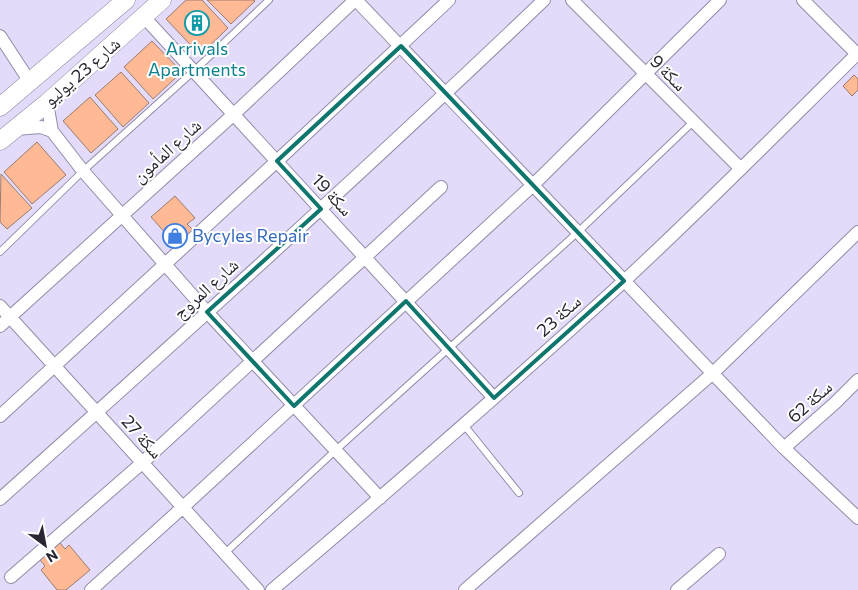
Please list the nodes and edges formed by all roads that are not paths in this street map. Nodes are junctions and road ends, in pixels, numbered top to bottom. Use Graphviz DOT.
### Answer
graph roads {
  1 [pos="126,0"];
  2 [pos="162,0"];
  3 [pos="269,0"];
  4 [pos="356,0"];
  5 [pos="449,0"];
  6 [pos="544,0"];
  7 [pos="572,0"];
  8 [pos="720,0"];
  9 [pos="803,0"];
  10 [pos="144,16"];
  11 [pos="0,36"];
  12 [pos="401,46"];
  13 [pos="858,54"];
  14 [pos="195,70"];
  15 [pos="645,75"];
  16 [pos="30,82"];
  17 [pos="446,94"];
  18 [pos="47,103"];
  19 [pos="0,107"];
  20 [pos="234,114"];
  21 [pos="693,122"];
  22 [pos="14,129"];
  23 [pos="52,131"];
  24 [pos="0,141"];
  25 [pos="277,162"];
  26 [pos="741,169"];
  27 [pos="83,172"];
  28 [pos="533,185"];
  29 [pos="441,187"];
  30 [pos="322,209"];
  31 [pos="121,216"];
  32 [pos="578,232"];
  33 [pos="858,232"];
  34 [pos="0,252"];
  35 [pos="366,258"];
  36 [pos="164,264"];
  37 [pos="624,281"];
  38 [pos="406,301"];
  39 [pos="0,306"];
  40 [pos="207,312"];
  41 [pos="10,317"];
  42 [pos="0,326"];
  43 [pos="449,348"];
  44 [pos="253,362"];
  45 [pos="54,366"];
  46 [pos="713,373"];
  47 [pos="858,380"];
  48 [pos="494,398"];
  49 [pos="294,406"];
  50 [pos="97,412"];
  51 [pos="0,416"];
  52 [pos="464,424"];
  53 [pos="784,448"];
  54 [pos="336,450"];
  55 [pos="142,463"];
  56 [pos="519,493"];
  57 [pos="380,498"];
  58 [pos="0,499"];
  59 [pos="182,508"];
  60 [pos="858,518"];
  61 [pos="224,554"];
  62 [pos="719,554"];
  63 [pos="11,577"];
  64 [pos="91,590"];
  65 [pos="258,590"];
  66 [pos="272,590"];
  67 [pos="465,590"];
  68 [pos="677,590"];
  1 -- 16 [label="main road, شارع 23 يوليو"];
  2 -- 10 [label="main road, شارع 23 يوليو"];
  3 -- 14 [label="lane"];
  4 -- 12 [label="street"];
  4 -- 20 [label="street, شارع المأمون"];
  5 -- 12 [label="street"];
  6 -- 17 [label="street, شارع المروج"];
  7 -- 15 [label="street, سكة 9"];
  8 -- 15 [label="street"];
  9 -- 13 [label="street"];
  10 -- 14 [label="street, سكة 19"];
  10 -- 18 [label="main road, شارع 23 يوليو"];
  11 -- 16 [label="street"];
  12 -- 17 [label="street"];
  12 -- 25 [label="street"];
  13 -- 26 [label="street, 23 سكة"];
  14 -- 20 [label="street, سكة 19"];
  14 -- 27 [label="lane"];
  15 -- 21 [label="street, سكة 9"];
  15 -- 28 [label="street"];
  16 -- 19 [label="main road, شارع 23 يوليو"];
  17 -- 28 [label="street"];
  17 -- 30 [label="street, شارع المروج"];
  18 -- 22 [label="main road, شارع 23 يوليو"];
  18 -- 23 [label="street"];
  20 -- 25 [label="street, سكة 19"];
  20 -- 31 [label="street, شارع المأمون"];
  21 -- 26 [label="street, سكة 9"];
  21 -- 32 [label="lane"];
  22 -- 23 [label="street"];
  22 -- 24 [label="main road, شارع 23 يوليو"];
  23 -- 27 [label="street"];
  25 -- 30 [label="street, سكة 19"];
  25 -- 36 [label="street"];
  26 -- 37 [label="street, 23 سكة"];
  27 -- 31 [label="street"];
  27 -- 34 [label="lane"];
  28 -- 32 [label="street"];
  28 -- 38 [label="street"];
  29 -- 35 [label="street"];
  30 -- 35 [label="street, سكة 19"];
  30 -- 40 [label="street, شارع المروج"];
  31 -- 36 [label="street"];
  31 -- 41 [label="street, شارع المأمون"];
  32 -- 37 [label="street"];
  32 -- 43 [label="lane"];
  33 -- 46 [label="street"];
  35 -- 38 [label="street, سكة 19"];
  35 -- 44 [label="street"];
  36 -- 40 [label="street"];
  36 -- 45 [label="street"];
  37 -- 46 [label="street"];
  37 -- 48 [label="street, 23 سكة"];
  38 -- 43 [label="street, سكة 19"];
  38 -- 49 [label="street"];
  39 -- 41 [label="street, سكة 27"];
  40 -- 44 [label="street"];
  40 -- 50 [label="street, شارع المروج"];
  41 -- 42 [label="street, شارع المأمون"];
  41 -- 45 [label="street, سكة 27"];
  43 -- 48 [label="street, سكة 19"];
  43 -- 54 [label="lane"];
  44 -- 49 [label="street"];
  44 -- 55 [label="street"];
  45 -- 50 [label="street, سكة 27"];
  45 -- 51 [label="street"];
  46 -- 53 [label="street"];
  46 -- 67 [label="street"];
  47 -- 53 [label="street, سكة 62"];
  48 -- 52 [label="street, 23 سكة"];
  49 -- 54 [label="street"];
  49 -- 59 [label="street"];
  50 -- 55 [label="street, سكة 27"];
  50 -- 58 [label="street, شارع المروج"];
  52 -- 56 [label="lane"];
  52 -- 57 [label="street, 23 سكة"];
  53 -- 60 [label="street"];
  54 -- 57 [label="street"];
  54 -- 61 [label="lane"];
  55 -- 59 [label="street, سكة 27"];
  55 -- 63 [label="street"];
  57 -- 66 [label="street, 23 سكة"];
  59 -- 61 [label="street, سكة 27"];
  59 -- 64 [label="street"];
  61 -- 65 [label="street, سكة 27"];
  62 -- 68 [label="street"];
}
